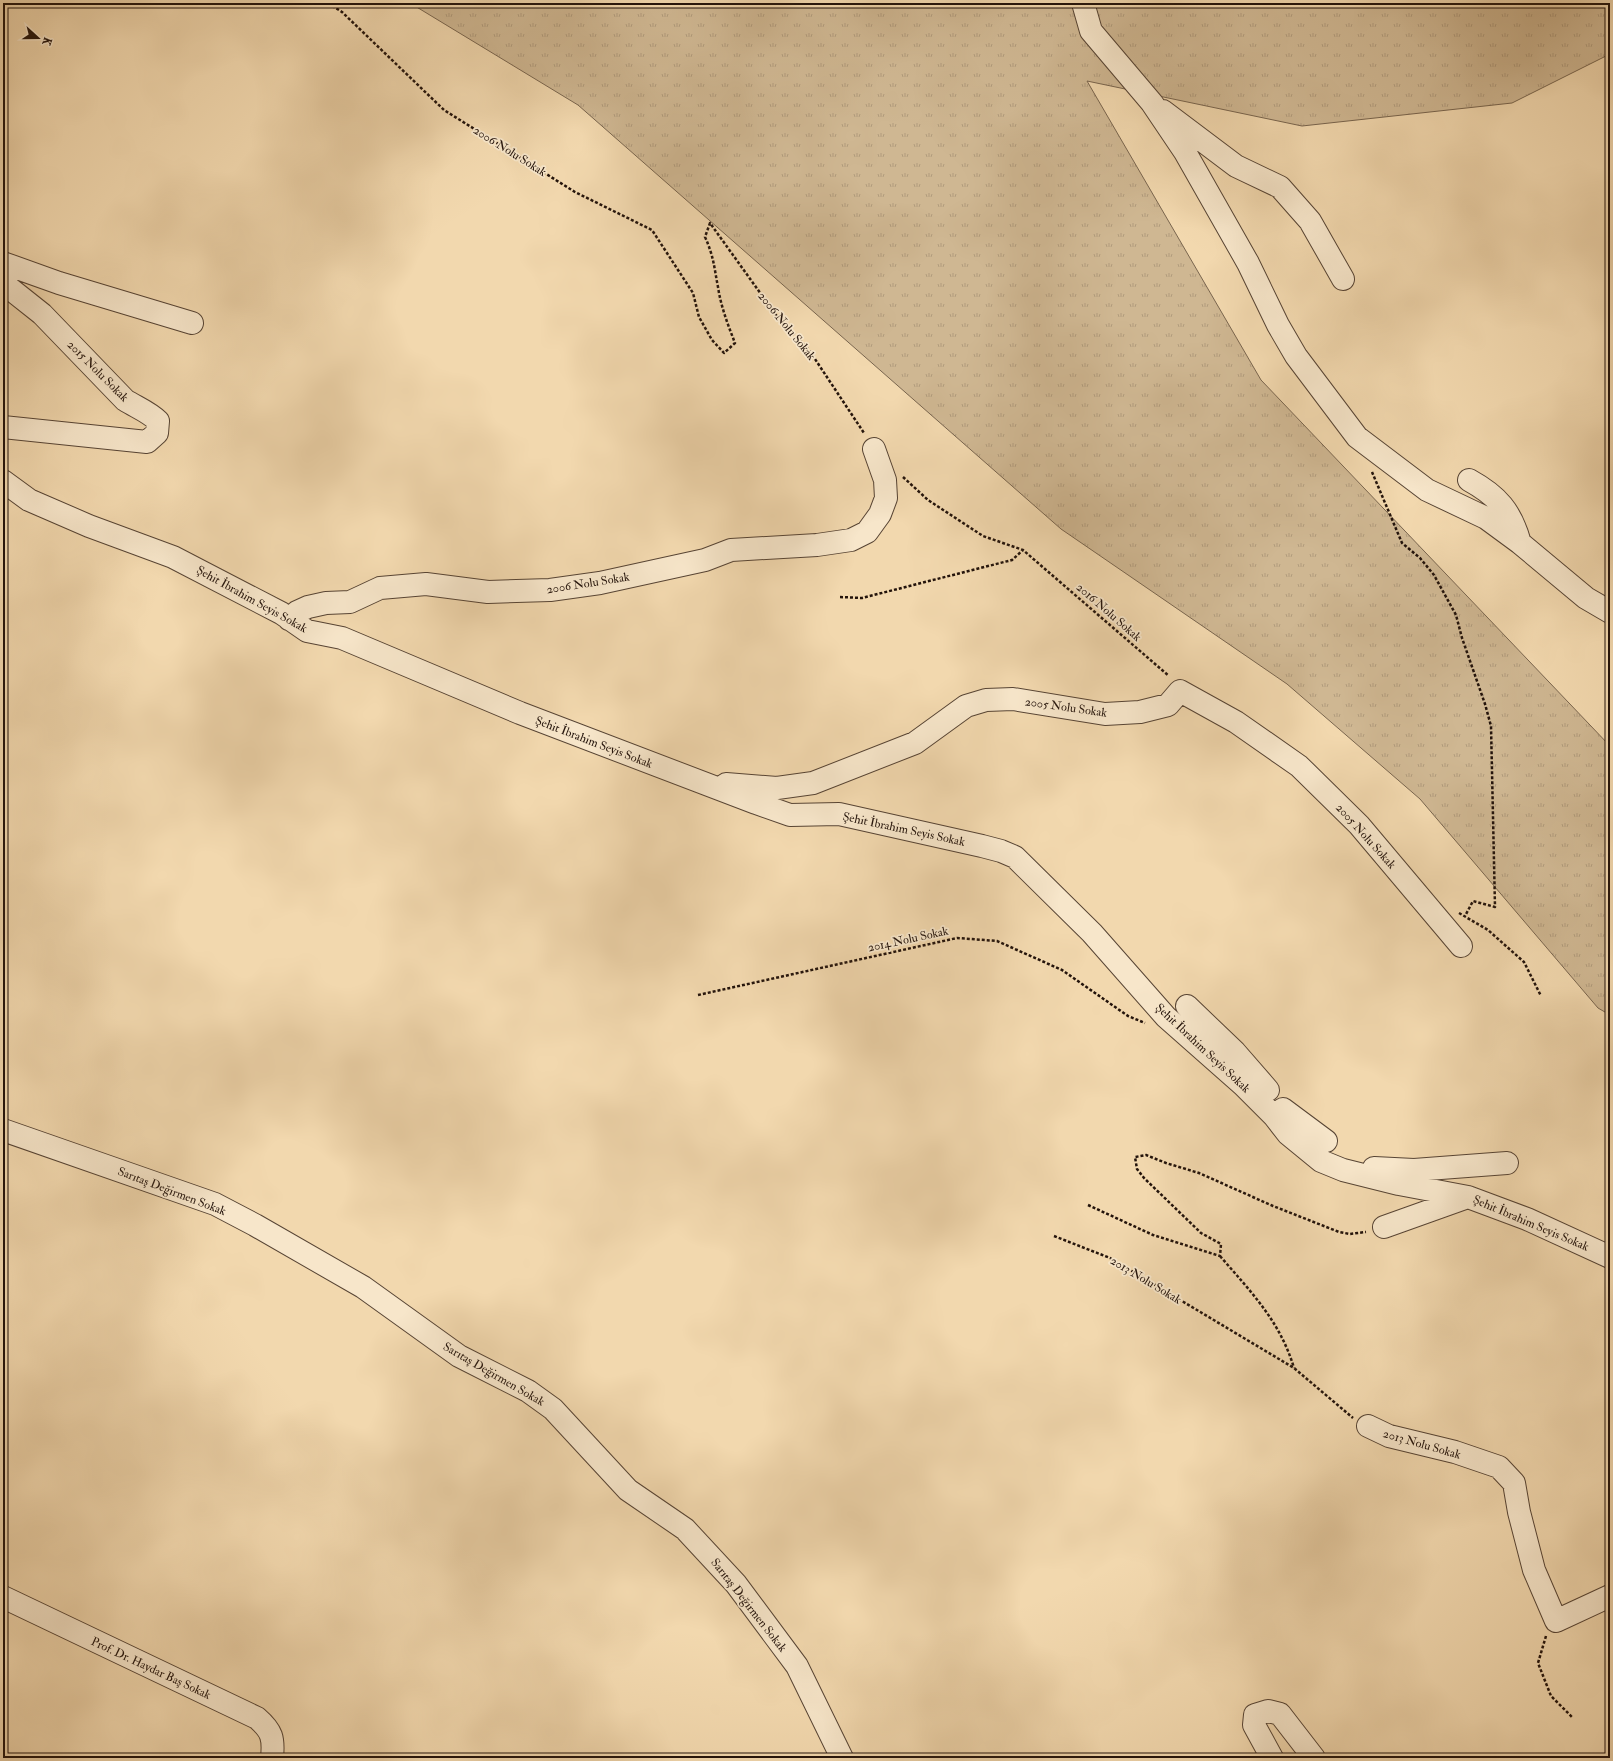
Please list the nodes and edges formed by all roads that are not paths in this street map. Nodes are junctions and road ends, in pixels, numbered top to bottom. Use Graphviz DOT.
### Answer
graph roads {
  1 [pos="1083,3"];
  2 [pos="1152,103"];
  3 [pos="3,263"];
  4 [pos="1343,279"];
  5 [pos="3,283"];
  6 [pos="192,323"];
  7 [pos="3,426"];
  8 [pos="874,449"];
  9 [pos="1469,480"];
  10 [pos="3,481"];
  11 [pos="1520,544"];
  12 [pos="1610,612"];
  13 [pos="289,619"];
  14 [pos="702,783"];
  15 [pos="1461,946"];
  16 [pos="1187,1006"];
  17 [pos="1274,1116"];
  18 [pos="3,1130"];
  19 [pos="1326,1141"];
  20 [pos="1507,1163"];
  21 [pos="1343,1170"];
  22 [pos="1468,1197"];
  23 [pos="1384,1227"];
  24 [pos="1610,1257"];
  25 [pos="1368,1426"];
  26 [pos="1610,1596"];
  27 [pos="3,1597"];
  28 [pos="272,1758"];
  29 [pos="842,1758"];
  30 [pos="1272,1758"];
  31 [pos="1314,1758"];
  1 -- 2 [label="street"];
  2 -- 4 [label="street"];
  2 -- 11 [label="street"];
  3 -- 6 [label="street"];
  5 -- 7 [label="street, 2015 Nolu Sokak"];
  8 -- 13 [label="street, 2006 Nolu Sokak"];
  9 -- 11 [label="street"];
  10 -- 13 [label="street, Şehit İbrahim Seyis Sokak"];
  11 -- 12 [label="street"];
  13 -- 14 [label="street, Şehit İbrahim Seyis Sokak"];
  14 -- 15 [label="street, 2005 Nolu Sokak"];
  14 -- 17 [label="street, Şehit İbrahim Seyis Sokak"];
  16 -- 17 [label="street"];
  17 -- 19 [label="street"];
  17 -- 21 [label="street, Şehit İbrahim Seyis Sokak"];
  18 -- 29 [label="street, Sarıtaş Değirmen Sokak"];
  20 -- 21 [label="street"];
  21 -- 22 [label="street, Şehit İbrahim Seyis Sokak"];
  22 -- 23 [label="street"];
  22 -- 24 [label="street, Şehit İbrahim Seyis Sokak"];
  25 -- 26 [label="street, 2013 Nolu Sokak"];
  27 -- 28 [label="street, Prof. Dr. Haydar Baş Sokak"];
  30 -- 31 [label="street"];
}
